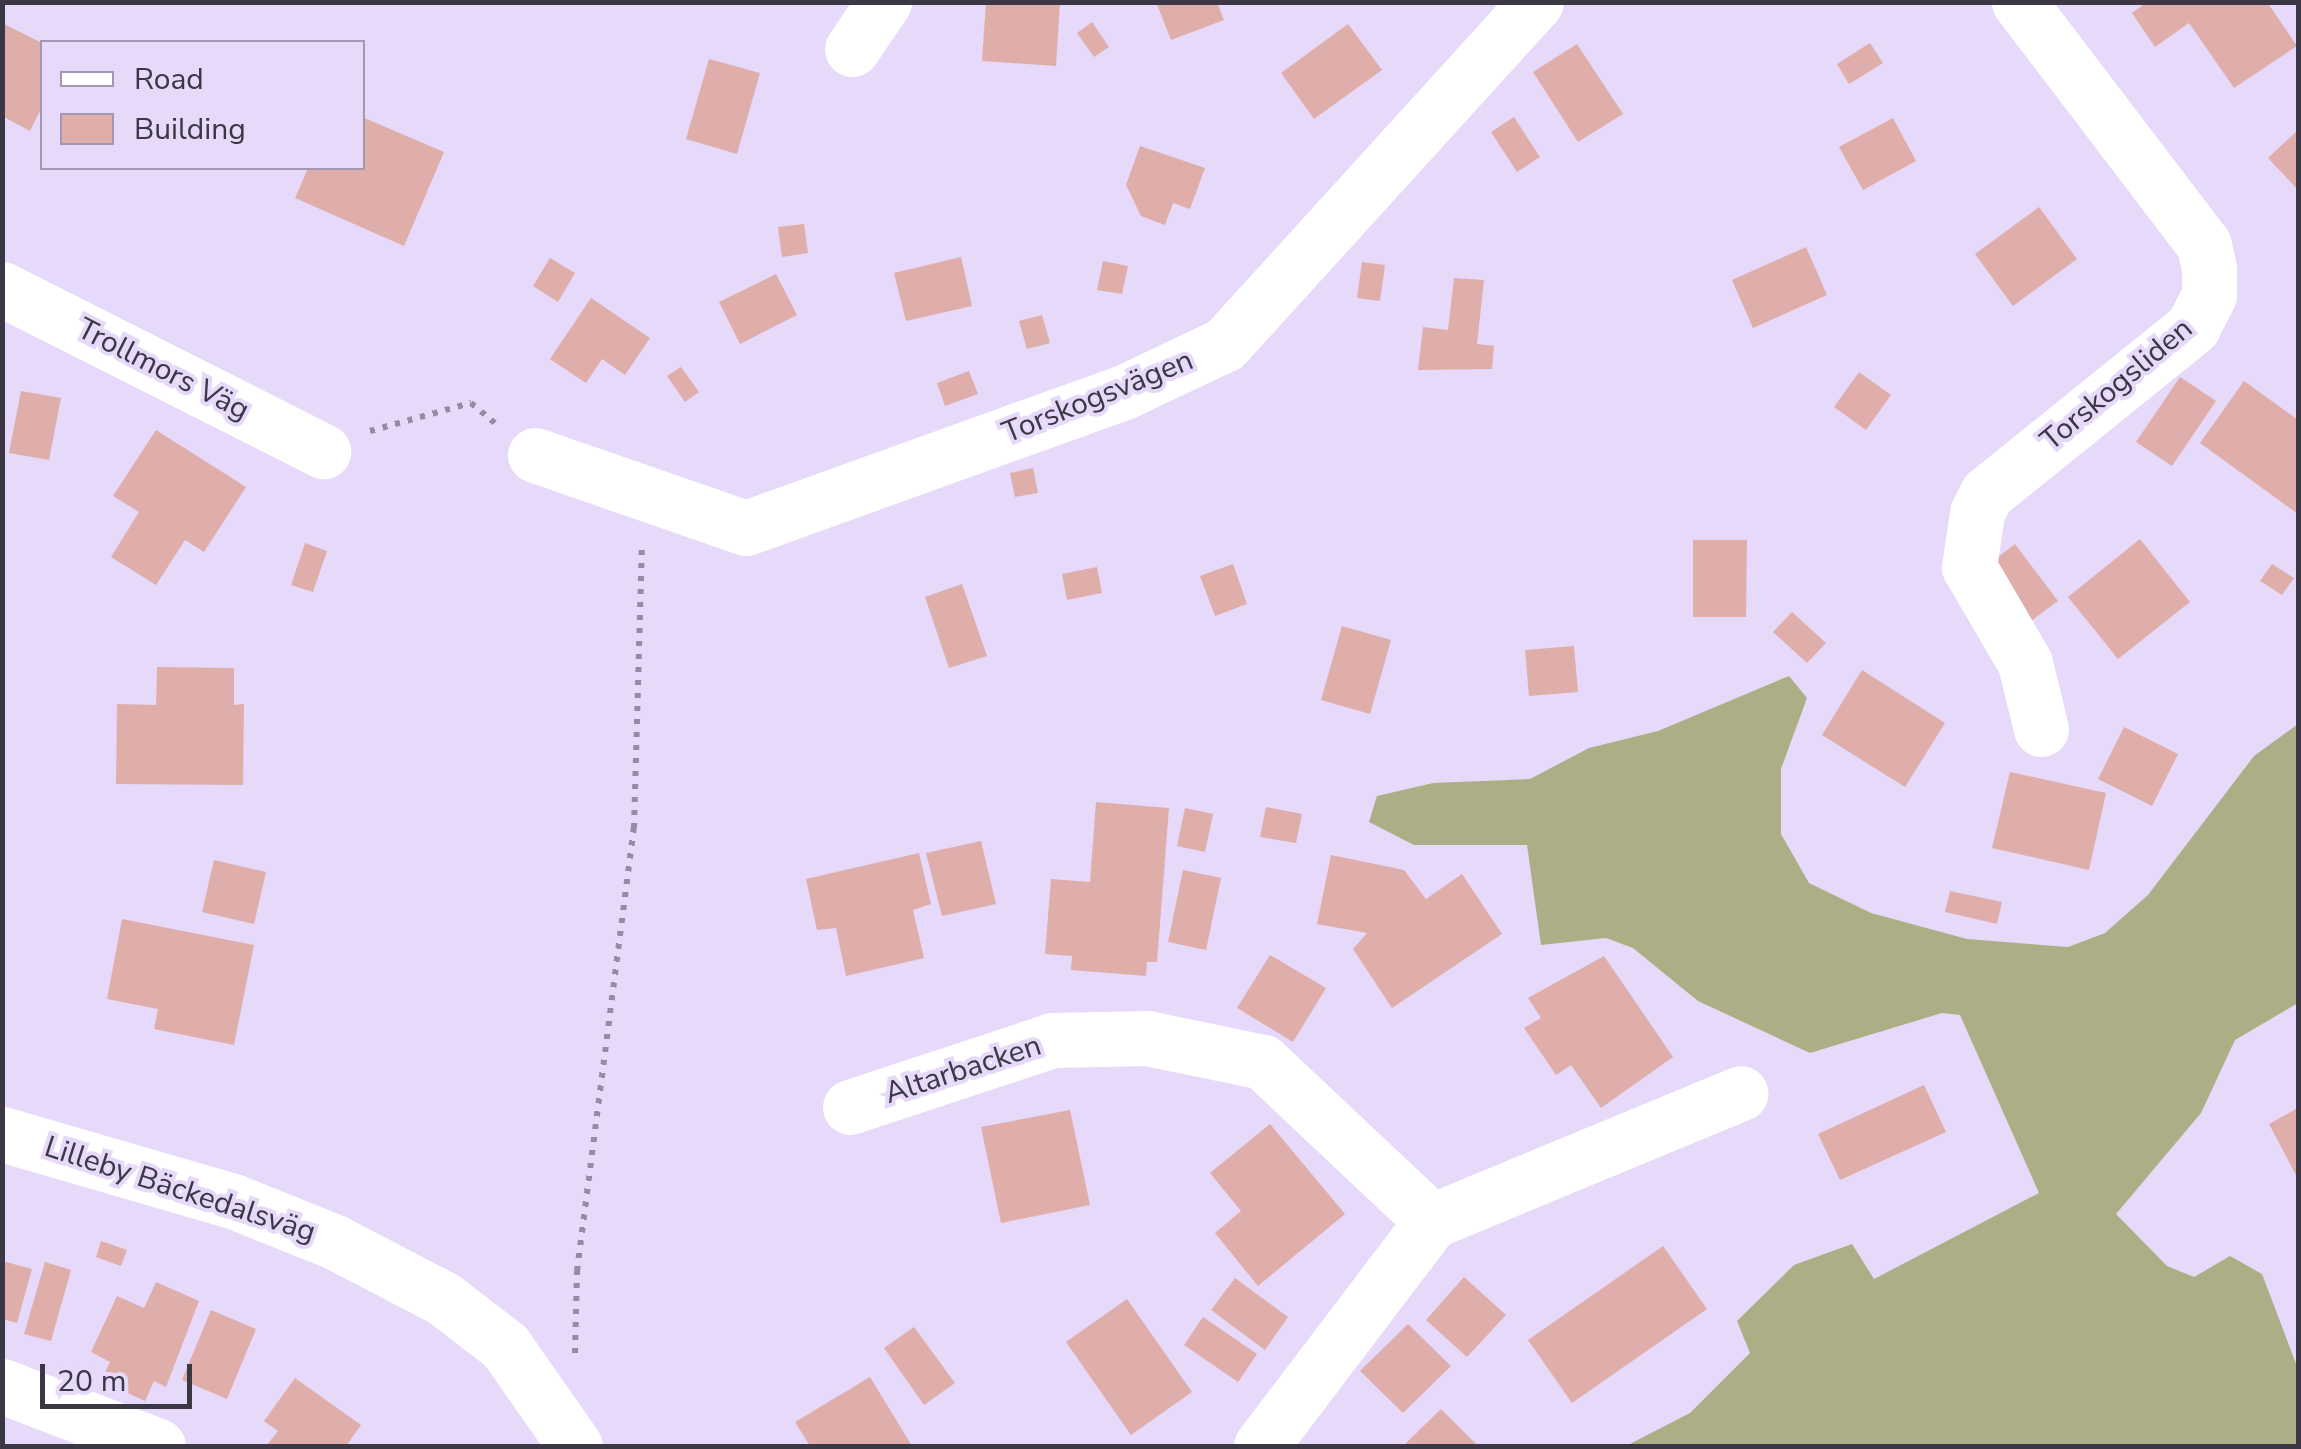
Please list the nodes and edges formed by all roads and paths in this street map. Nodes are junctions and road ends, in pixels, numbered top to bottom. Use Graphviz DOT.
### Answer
graph roads {
  1 [pos="884,2"];
  2 [pos="1536,2"];
  3 [pos="2019,2"];
  4 [pos="852,49"];
  5 [pos="2,289"];
  6 [pos="323,451"];
  7 [pos="536,455"];
  8 [pos="634,490"];
  9 [pos="2041,729"];
  10 [pos="1741,1092"];
  11 [pos="850,1107"];
  12 [pos="2,1134"];
  13 [pos="1432,1221"];
  14 [pos="575,1367"];
  15 [pos="2,1386"];
  16 [pos="158,1446"];
  17 [pos="575,1446"];
  18 [pos="1261,1446"];
  1 -- 4 [label="street"];
  2 -- 8 [label="street, Torskogsvägen"];
  3 -- 9 [label="street, Torskogsliden"];
  5 -- 6 [label="street, Trollmors Väg"];
  6 -- 7 [label="path"];
  7 -- 8 [label="street, Torskogsvägen"];
  8 -- 14 [label="path"];
  10 -- 13 [label="street"];
  11 -- 13 [label="street, Altarbacken"];
  12 -- 17 [label="street, Lilleby Bäckedalsväg"];
  13 -- 18 [label="street"];
  15 -- 16 [label="street"];
}
